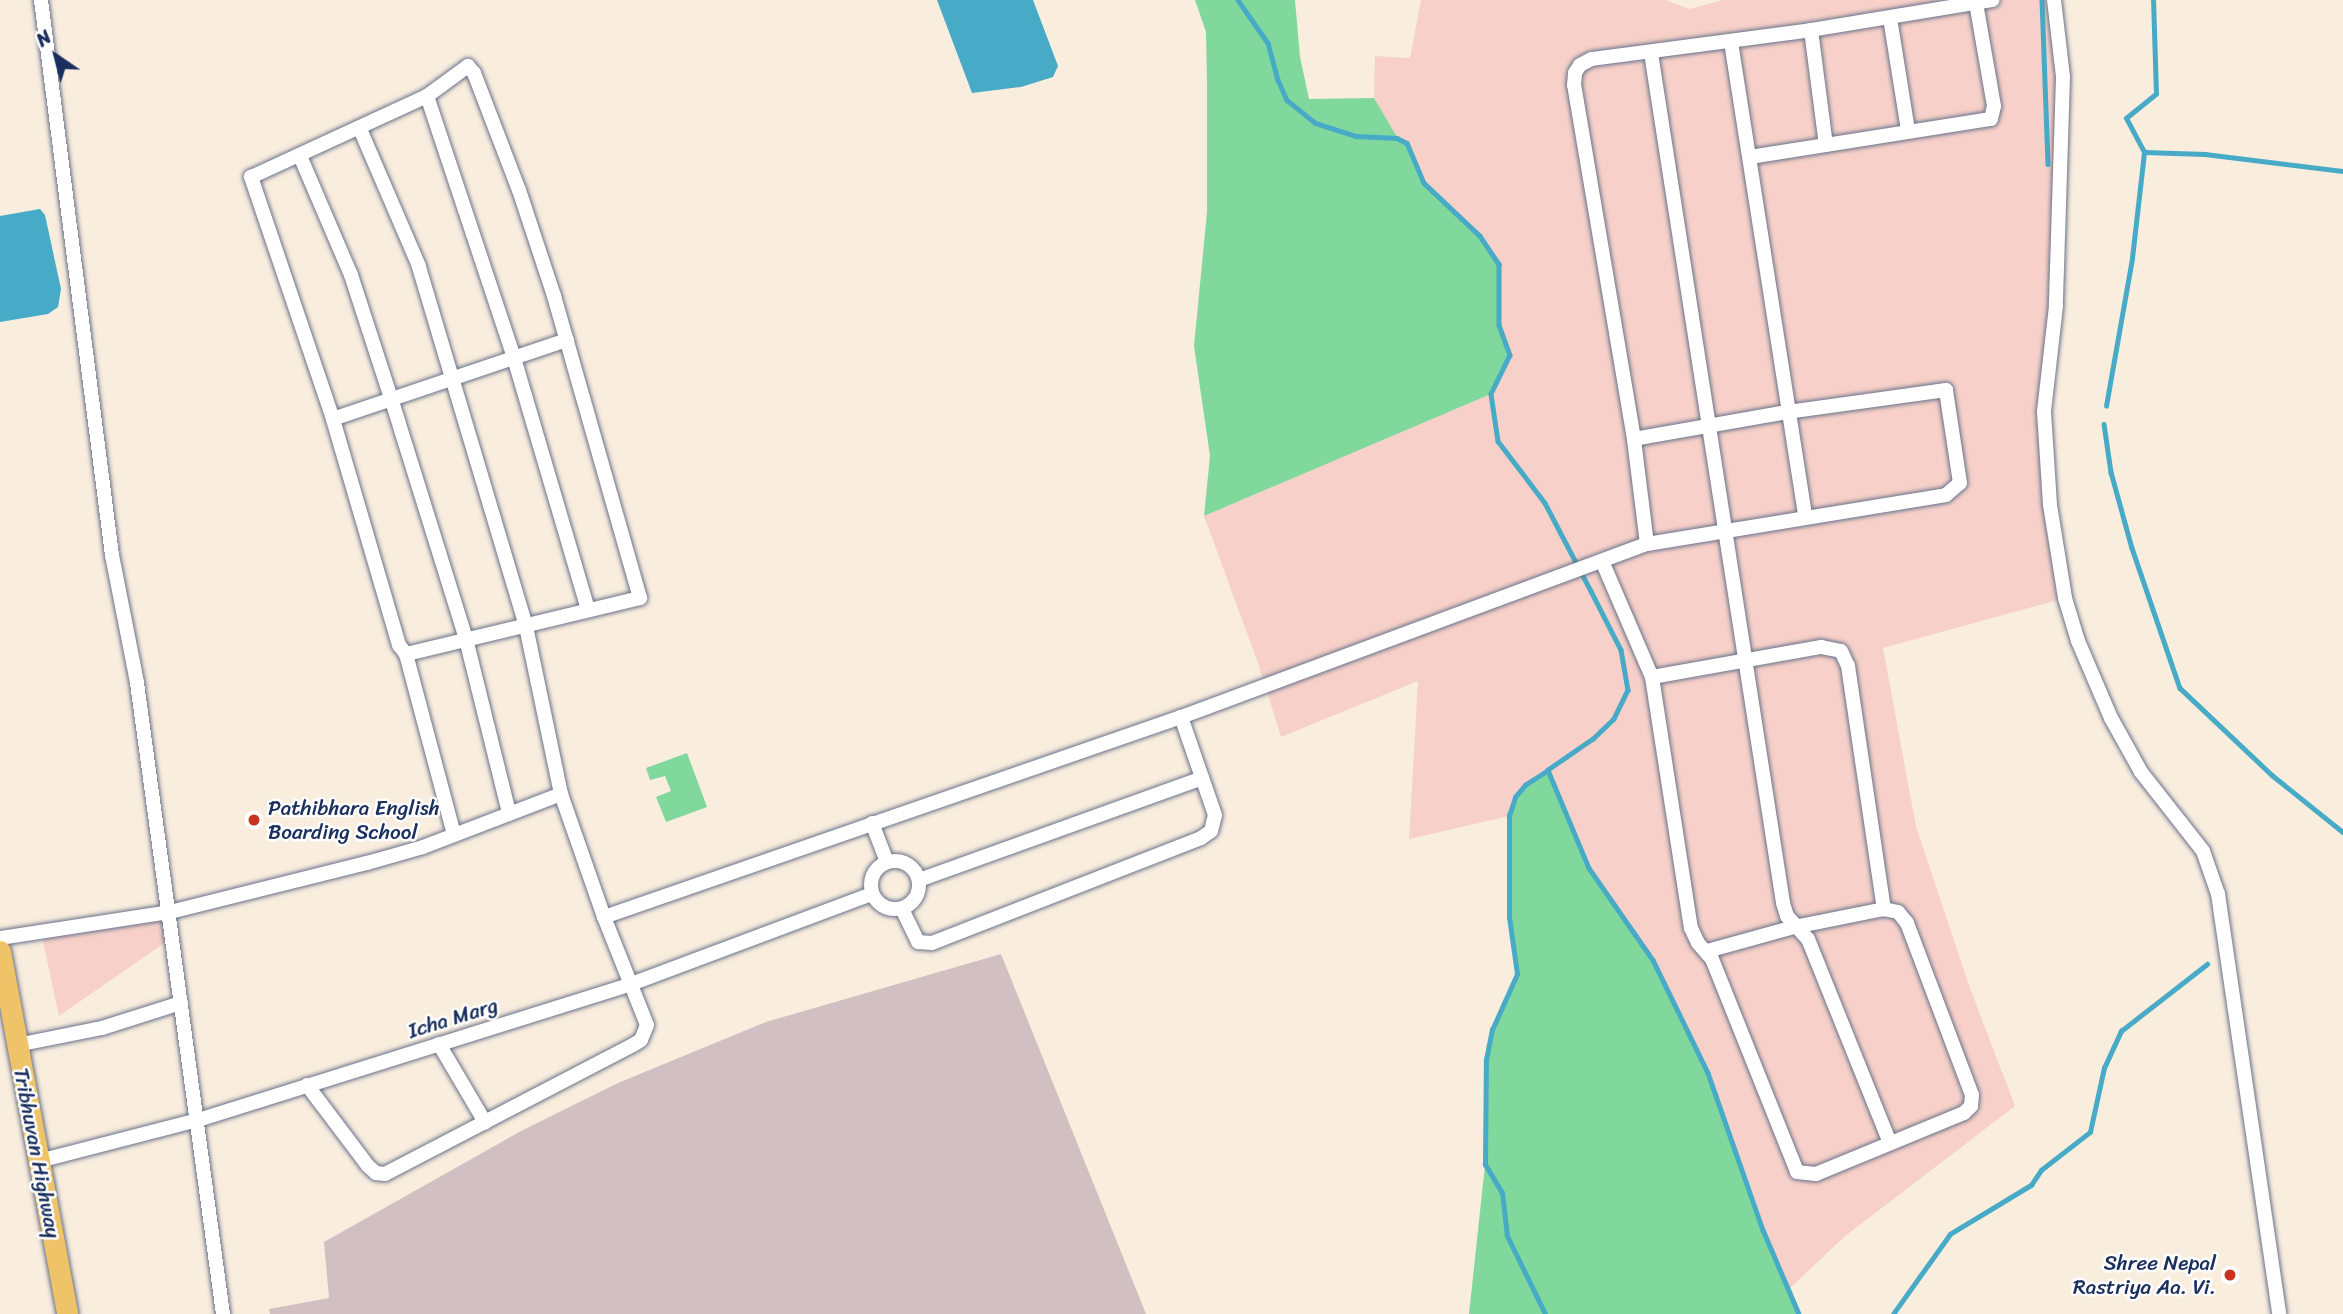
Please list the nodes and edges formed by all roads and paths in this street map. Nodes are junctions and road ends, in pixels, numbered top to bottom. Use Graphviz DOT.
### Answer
graph roads {
  1 [pos="41,0"];
  2 [pos="1993,0"];
  3 [pos="2054,0"];
  4 [pos="1976,3"];
  5 [pos="1890,18"];
  6 [pos="1811,30"];
  7 [pos="1731,42"];
  8 [pos="1651,52"];
  9 [pos="427,96"];
  10 [pos="360,129"];
  11 [pos="1908,131"];
  12 [pos="1826,145"];
  13 [pos="300,156"];
  14 [pos="1750,157"];
  15 [pos="567,340"];
  16 [pos="513,358"];
  17 [pos="452,378"];
  18 [pos="391,398"];
  19 [pos="1787,412"];
  20 [pos="333,419"];
  21 [pos="1710,424"];
  22 [pos="1634,439"];
  23 [pos="1805,517"];
  24 [pos="1725,530"];
  25 [pos="1647,544"];
  26 [pos="1602,561"];
  27 [pos="588,610"];
  28 [pos="526,626"];
  29 [pos="466,639"];
  30 [pos="407,654"];
  31 [pos="1748,662"];
  32 [pos="1653,677"];
  33 [pos="1181,717"];
  34 [pos="1202,778"];
  35 [pos="561,794"];
  36 [pos="509,813"];
  37 [pos="872,823"];
  38 [pos="454,835"];
  39 [pos="887,862"];
  40 [pos="919,880"];
  41 [pos="872,894"];
  42 [pos="902,908"];
  43 [pos="1884,909"];
  44 [pos="170,912"];
  45 [pos="604,917"];
  46 [pos="1794,927"];
  47 [pos="0,938"];
  48 [pos="0,951"];
  49 [pos="1707,951"];
  50 [pos="631,984"];
  51 [pos="181,1003"];
  52 [pos="439,1044"];
  53 [pos="17,1045"];
  54 [pos="307,1086"];
  55 [pos="198,1119"];
  56 [pos="485,1122"];
  57 [pos="1890,1143"];
  58 [pos="40,1160"];
  59 [pos="67,1314"];
  60 [pos="223,1314"];
  61 [pos="2279,1314"];
  1 -- 44 [label="street"];
  2 -- 4 [label="street"];
  3 -- 61 [label="street"];
  4 -- 5 [label="street"];
  4 -- 11 [label="street"];
  5 -- 6 [label="street"];
  5 -- 11 [label="street"];
  6 -- 7 [label="street"];
  6 -- 12 [label="street"];
  7 -- 8 [label="street"];
  7 -- 14 [label="street"];
  8 -- 21 [label="street"];
  8 -- 22 [label="street"];
  9 -- 10 [label="street"];
  9 -- 15 [label="street"];
  9 -- 16 [label="street"];
  10 -- 13 [label="street"];
  10 -- 17 [label="street"];
  11 -- 12 [label="street"];
  12 -- 14 [label="street"];
  13 -- 18 [label="street"];
  13 -- 20 [label="street"];
  14 -- 19 [label="street"];
  15 -- 16 [label="street"];
  15 -- 27 [label="street"];
  16 -- 17 [label="street"];
  16 -- 27 [label="street"];
  17 -- 18 [label="street"];
  17 -- 28 [label="street"];
  18 -- 20 [label="street"];
  18 -- 29 [label="street"];
  19 -- 21 [label="street"];
  19 -- 23 [label="street"];
  19 -- 23 [label="street"];
  20 -- 30 [label="street"];
  21 -- 22 [label="street"];
  21 -- 24 [label="street"];
  22 -- 25 [label="street"];
  23 -- 24 [label="street"];
  24 -- 25 [label="street"];
  24 -- 31 [label="street"];
  25 -- 26 [label="street"];
  26 -- 32 [label="street"];
  26 -- 33 [label="street"];
  27 -- 28 [label="street"];
  28 -- 29 [label="street"];
  28 -- 35 [label="street"];
  29 -- 30 [label="street"];
  29 -- 36 [label="street"];
  30 -- 38 [label="street"];
  31 -- 32 [label="street"];
  31 -- 43 [label="street"];
  31 -- 46 [label="street"];
  32 -- 49 [label="street"];
  33 -- 34 [label="street"];
  33 -- 37 [label="street"];
  34 -- 40 [label="street"];
  34 -- 42 [label="street"];
  35 -- 36 [label="street"];
  35 -- 45 [label="street"];
  36 -- 38 [label="street"];
  37 -- 39 [label="street"];
  37 -- 45 [label="street"];
  38 -- 44 [label="street"];
  39 -- 40 [label="street"];
  39 -- 41 [label="street"];
  40 -- 42 [label="street"];
  41 -- 42 [label="street"];
  41 -- 50 [label="street, Icha Marg"];
  43 -- 46 [label="street"];
  43 -- 57 [label="street"];
  44 -- 47 [label="street"];
  44 -- 51 [label="street"];
  45 -- 50 [label="street"];
  46 -- 49 [label="street"];
  46 -- 57 [label="street"];
  48 -- 53 [label="highway, Tribhuvan Highway"];
  49 -- 57 [label="street"];
  50 -- 52 [label="street, Icha Marg"];
  50 -- 56 [label="street"];
  51 -- 53 [label="street"];
  51 -- 55 [label="street"];
  52 -- 54 [label="street, Icha Marg"];
  52 -- 56 [label="street"];
  53 -- 58 [label="highway, Tribhuvan Highway"];
  54 -- 55 [label="street, Icha Marg"];
  54 -- 56 [label="street"];
  55 -- 58 [label="street, Icha Marg"];
  55 -- 60 [label="street"];
  58 -- 59 [label="highway, Tribhuvan Highway"];
}
